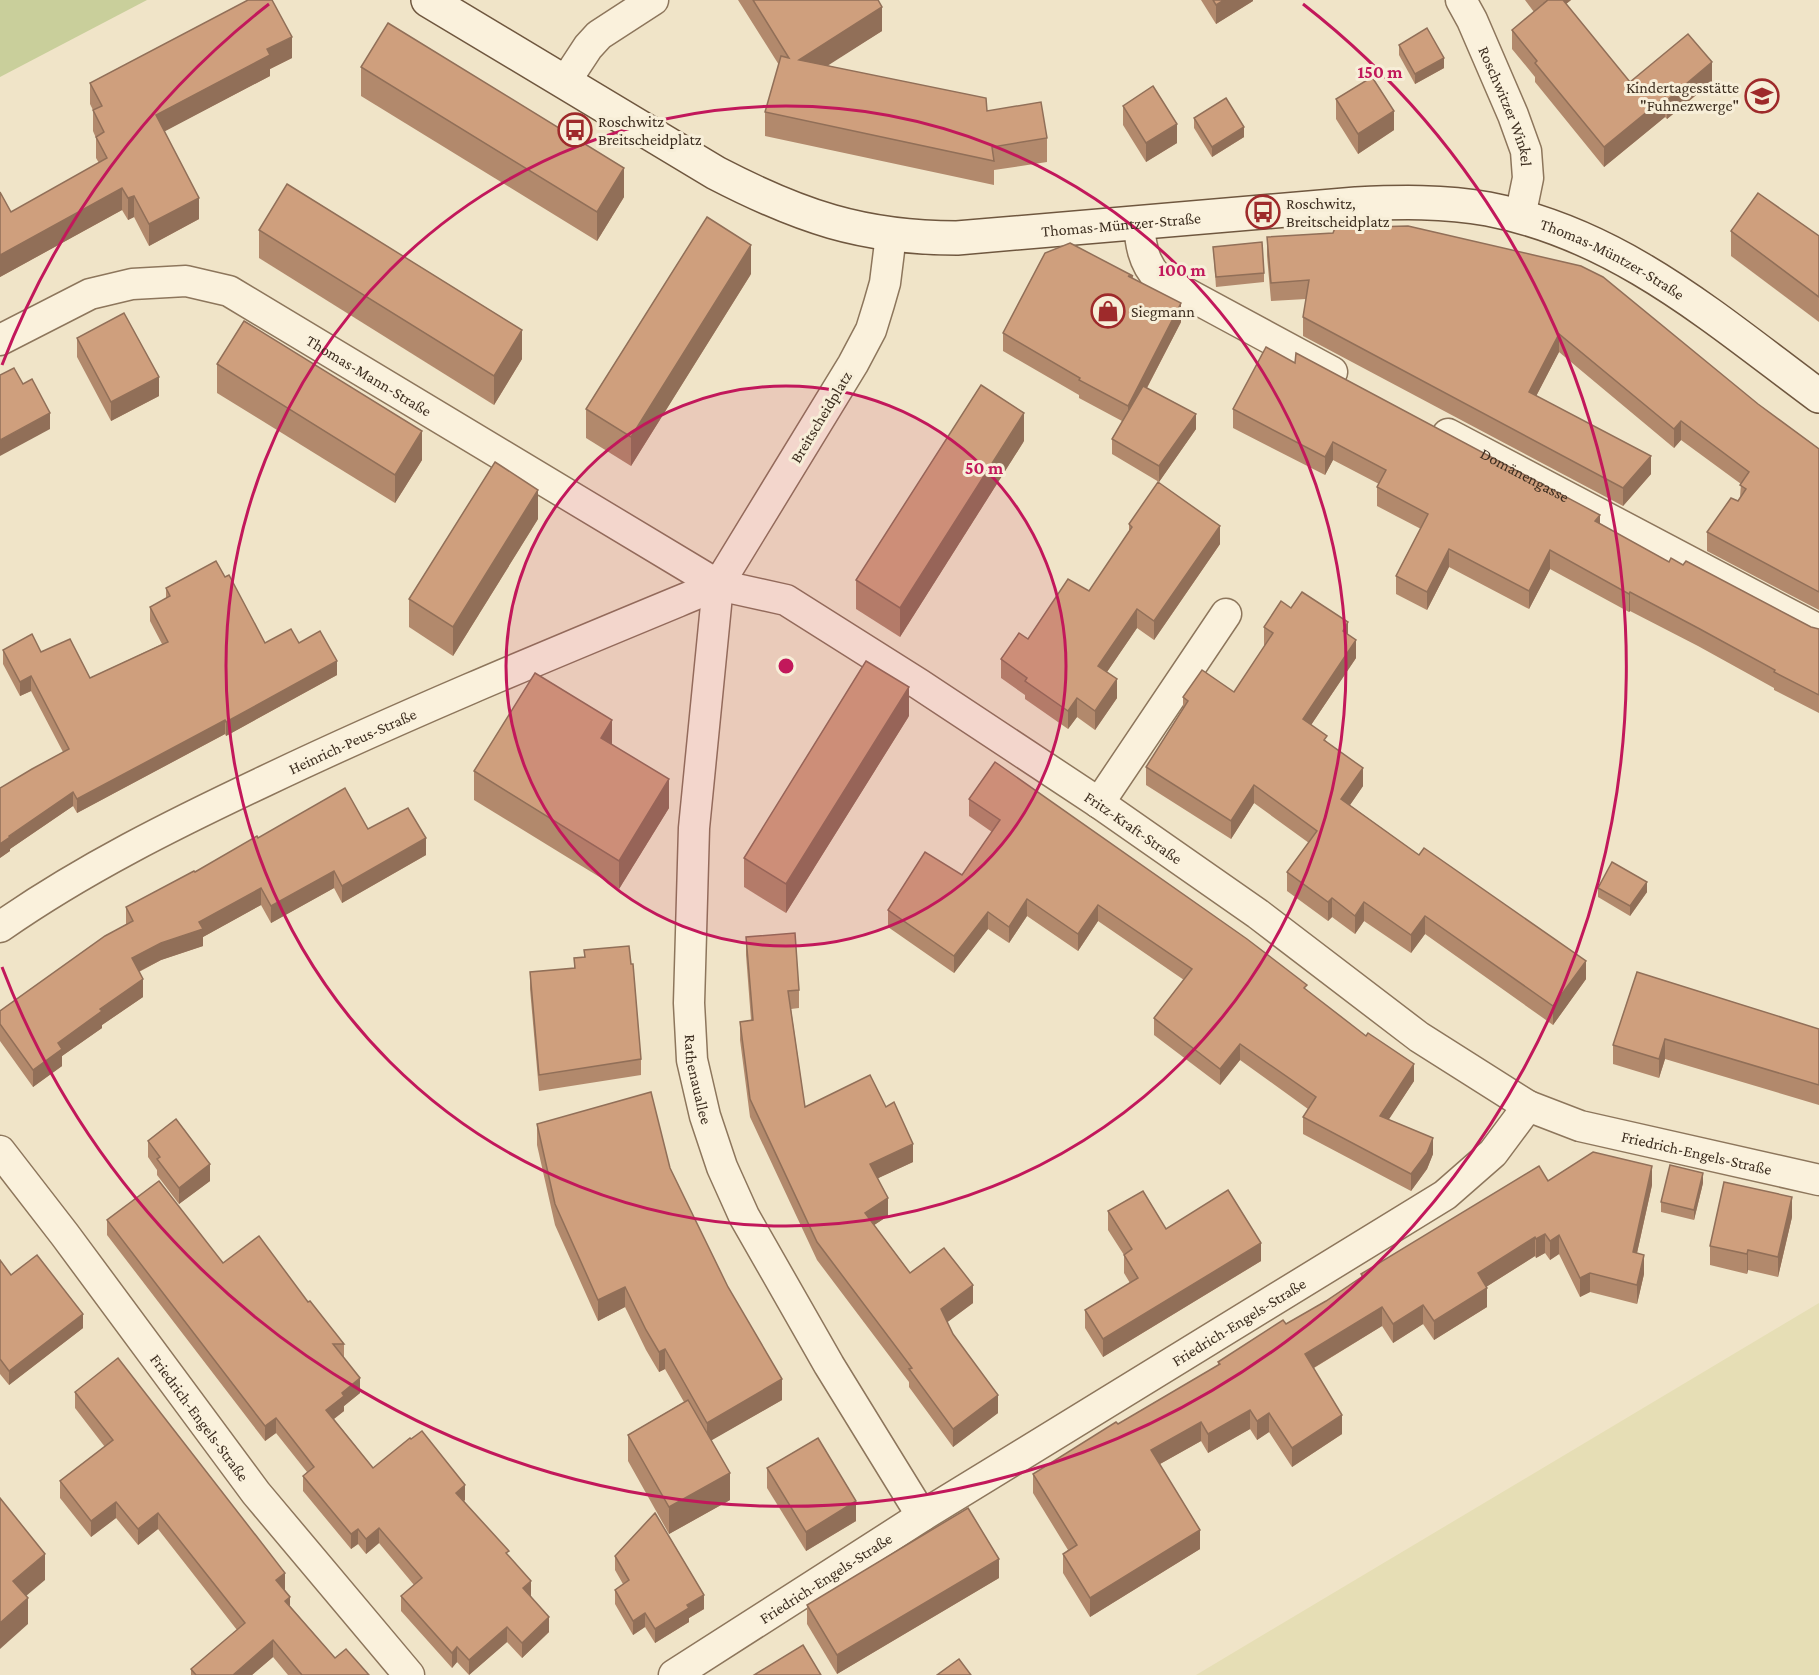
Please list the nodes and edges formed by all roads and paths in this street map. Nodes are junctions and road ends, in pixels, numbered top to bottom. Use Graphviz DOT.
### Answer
graph roads {
  1 [pos="428,0"];
  2 [pos="653,0"];
  3 [pos="1461,0"];
  4 [pos="565,82"];
  5 [pos="1520,217"];
  6 [pos="1139,222"];
  7 [pos="891,235"];
  8 [pos="0,340"];
  9 [pos="1355,384"];
  10 [pos="1819,396"];
  11 [pos="1429,424"];
  12 [pos="718,585"];
  13 [pos="1226,614"];
  14 [pos="1819,630"];
  15 [pos="1099,803"];
  16 [pos="0,927"];
  17 [pos="1528,1106"];
  18 [pos="0,1151"];
  19 [pos="1819,1180"];
  20 [pos="922,1516"];
  21 [pos="409,1675"];
  22 [pos="674,1675"];
  1 -- 4 [label="main road, Thomas-Müntzer-Straße"];
  2 -- 4 [label="street"];
  3 -- 5 [label="street, Roschwitzer Winkel"];
  4 -- 7 [label="main road, Thomas-Müntzer-Straße"];
  5 -- 6 [label="main road, Thomas-Müntzer-Straße"];
  5 -- 10 [label="main road, Thomas-Müntzer-Straße"];
  6 -- 7 [label="main road, Thomas-Müntzer-Straße"];
  6 -- 9 [label="street"];
  7 -- 12 [label="street, Breitscheidplatz"];
  8 -- 12 [label="street, Thomas-Mann-Straße"];
  11 -- 14 [label="street, Domänengasse"];
  12 -- 15 [label="street, Fritz-Kraft-Straße"];
  12 -- 16 [label="street, Heinrich-Peus-Straße"];
  12 -- 20 [label="street, Rathenauallee"];
  13 -- 15 [label="street"];
  15 -- 17 [label="street, Fritz-Kraft-Straße"];
  17 -- 19 [label="street, Friedrich-Engels-Straße"];
  17 -- 20 [label="street, Friedrich-Engels-Straße"];
  18 -- 21 [label="street, Friedrich-Engels-Straße"];
  20 -- 22 [label="street, Friedrich-Engels-Straße"];
}
